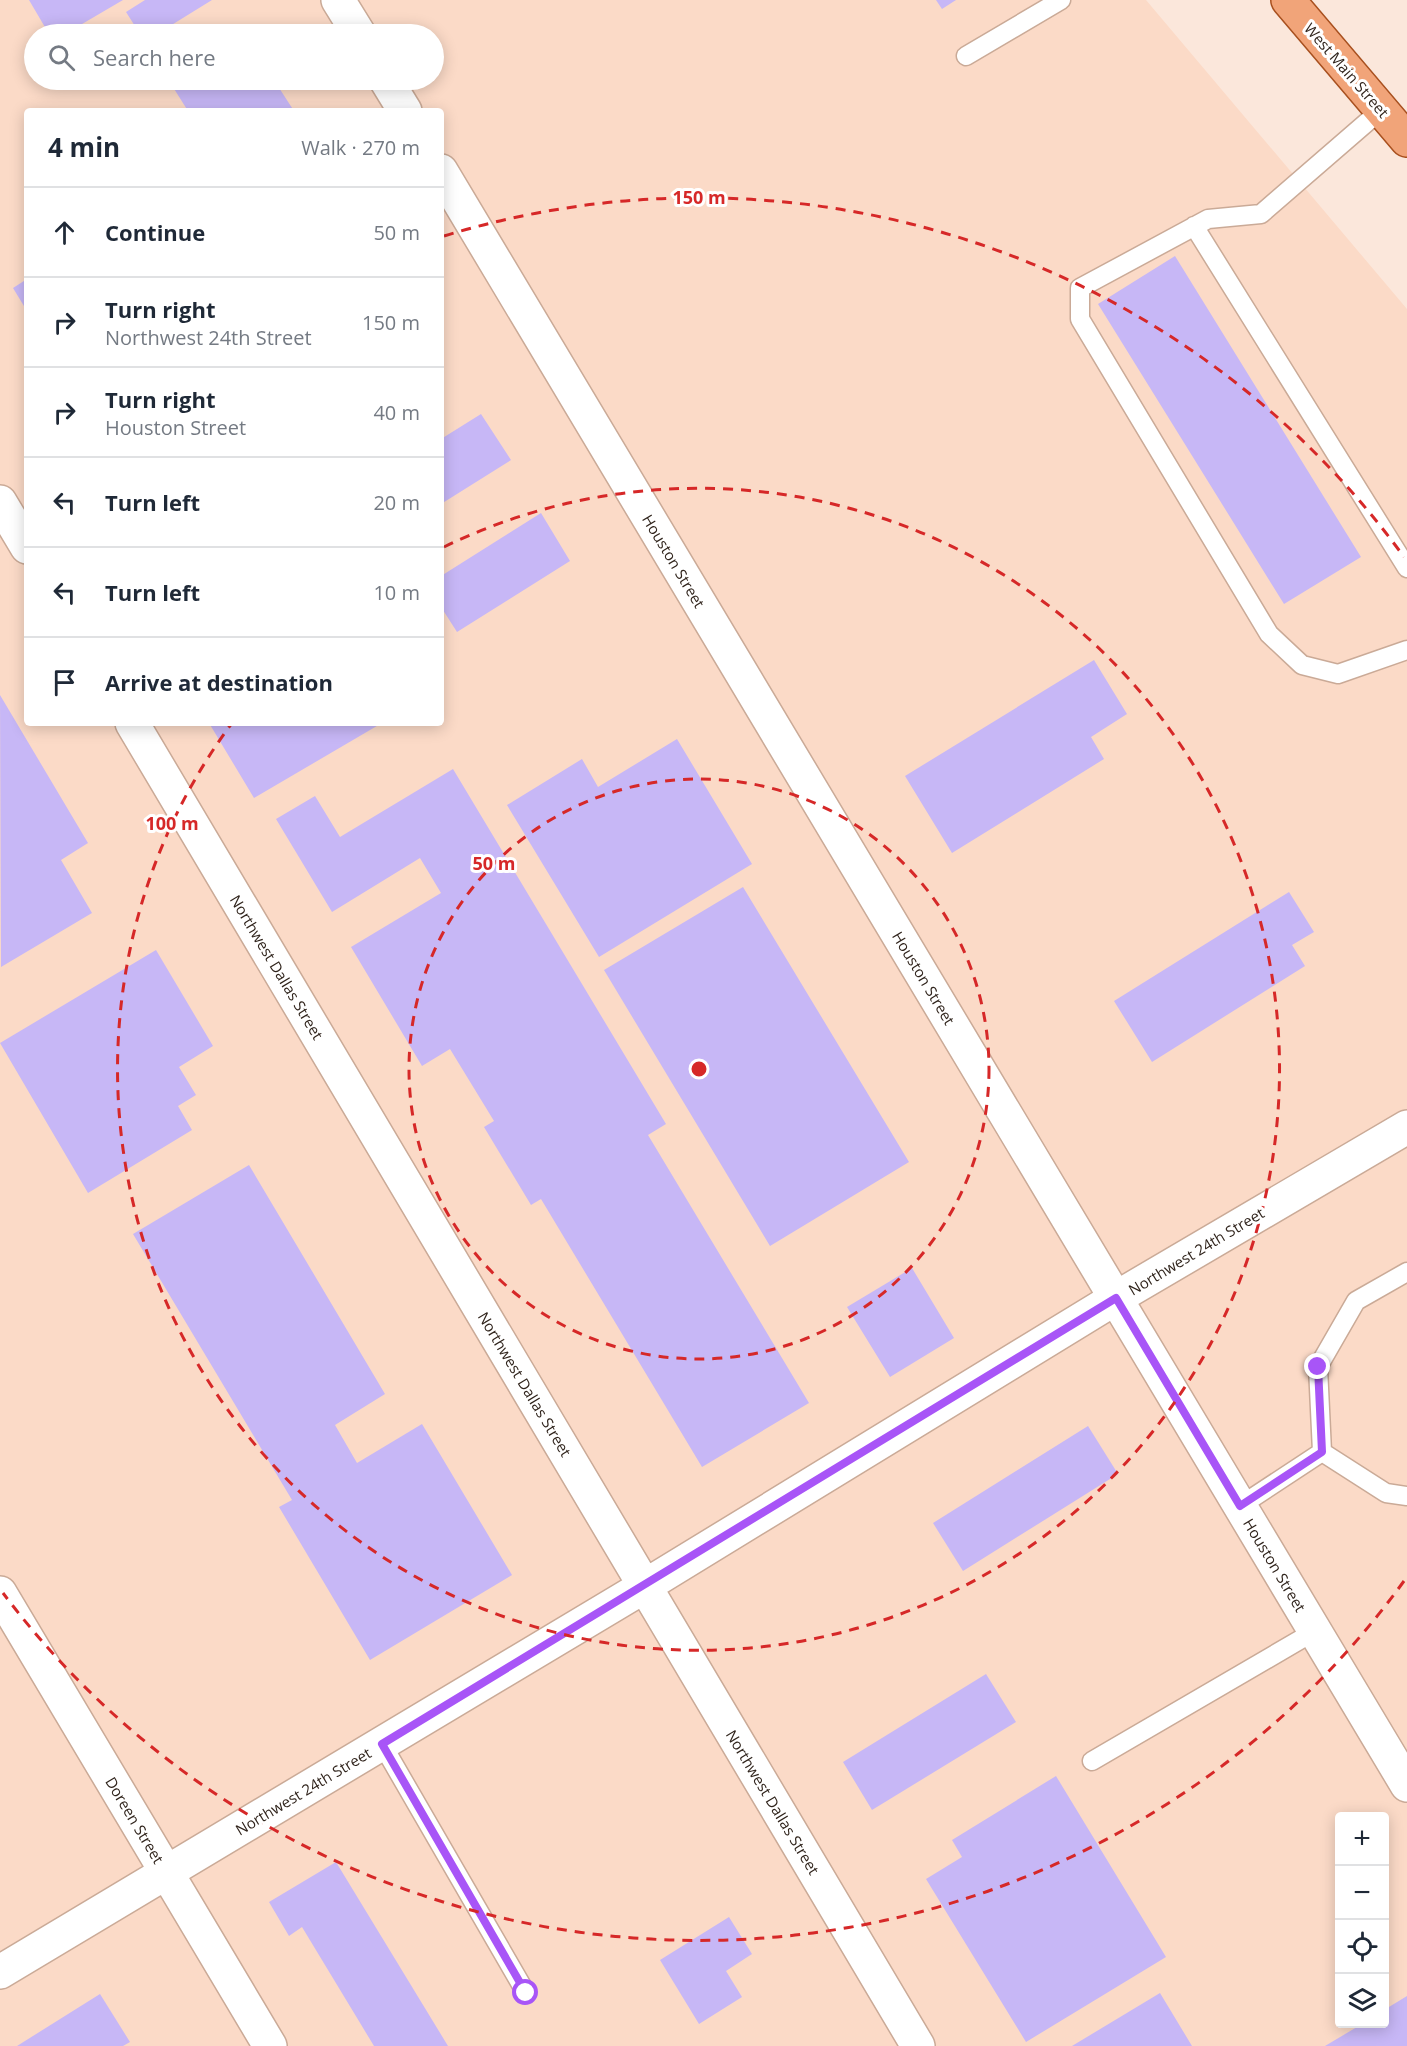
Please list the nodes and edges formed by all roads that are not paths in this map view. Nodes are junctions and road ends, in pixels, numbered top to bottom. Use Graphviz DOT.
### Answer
graph roads {
  1 [pos="338,0"];
  2 [pos="1061,0"];
  3 [pos="1288,0"];
  4 [pos="353,24"];
  5 [pos="966,56"];
  6 [pos="392,90"];
  7 [pos="403,108"];
  8 [pos="1381,110"];
  9 [pos="1407,140"];
  10 [pos="444,176"];
  11 [pos="1194,226"];
  12 [pos="0,502"];
  13 [pos="24,542"];
  14 [pos="1407,568"];
  15 [pos="1407,650"];
  16 [pos="134,726"];
  17 [pos="1407,1127"];
  18 [pos="1407,1272"];
  19 [pos="1116,1298"];
  20 [pos="1322,1452"];
  21 [pos="1407,1497"];
  22 [pos="1240,1506"];
  23 [pos="645,1586"];
  24 [pos="0,1593"];
  25 [pos="1315,1631"];
  26 [pos="382,1744"];
  27 [pos="1092,1761"];
  28 [pos="1405,1776"];
  29 [pos="166,1873"];
  30 [pos="0,1972"];
  31 [pos="526,1993"];
  32 [pos="270,2046"];
  33 [pos="918,2046"];
  1 -- 4 [label="street"];
  2 -- 5 [label="lane"];
  3 -- 8 [label="main road, West Main Street"];
  6 -- 7 [label="street"];
  8 -- 9 [label="main road, West Main Street"];
  8 -- 11 [label="lane"];
  10 -- 19 [label="street, Houston Street"];
  11 -- 14 [label="lane"];
  11 -- 15 [label="lane"];
  12 -- 13 [label="street"];
  16 -- 23 [label="street, Northwest Dallas Street"];
  17 -- 19 [label="street, Northwest 24th Street"];
  18 -- 20 [label="lane"];
  19 -- 22 [label="street, Houston Street"];
  19 -- 23 [label="street, Northwest 24th Street"];
  20 -- 21 [label="lane"];
  20 -- 22 [label="lane"];
  22 -- 25 [label="street, Houston Street"];
  23 -- 26 [label="street, Northwest 24th Street"];
  23 -- 33 [label="street, Northwest Dallas Street"];
  24 -- 29 [label="street, Doreen Street"];
  25 -- 27 [label="lane"];
  25 -- 28 [label="street, Houston Street"];
  26 -- 29 [label="street, Northwest 24th Street"];
  26 -- 31 [label="lane"];
  29 -- 30 [label="street, Northwest 24th Street"];
  29 -- 32 [label="street, Doreen Street"];
}
